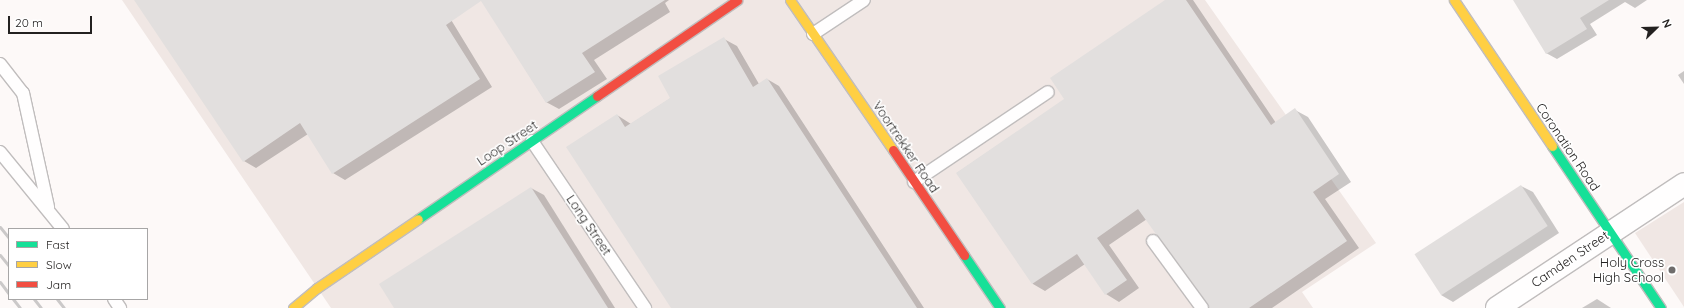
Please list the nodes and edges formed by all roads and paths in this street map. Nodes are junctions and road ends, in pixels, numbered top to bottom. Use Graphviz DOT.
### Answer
graph roads {
  1 [pos="737,0"];
  2 [pos="790,0"];
  3 [pos="864,0"];
  4 [pos="1454,0"];
  5 [pos="813,34"];
  6 [pos="0,64"];
  7 [pos="1048,92"];
  8 [pos="532,141"];
  9 [pos="0,152"];
  10 [pos="914,182"];
  11 [pos="1684,184"];
  12 [pos="48,207"];
  13 [pos="62,228"];
  14 [pos="1609,232"];
  15 [pos="1153,241"];
  16 [pos="294,308"];
  17 [pos="645,308"];
  18 [pos="1000,308"];
  19 [pos="1202,308"];
  20 [pos="1496,308"];
  21 [pos="1661,308"];
  1 -- 8 [label="street, Loop Street"];
  2 -- 5 [label="street, Voortrekker Road"];
  3 -- 5 [label="lane"];
  4 -- 14 [label="street, Coronation Road"];
  5 -- 10 [label="street, Voortrekker Road"];
  6 -- 12 [label="lane"];
  7 -- 10 [label="lane"];
  8 -- 16 [label="street, Loop Street"];
  8 -- 17 [label="lane, Long Street"];
  9 -- 12 [label="lane"];
  10 -- 18 [label="street, Voortrekker Road"];
  11 -- 14 [label="street, Camden Street"];
  12 -- 13 [label="lane"];
  14 -- 20 [label="street, Camden Street"];
  14 -- 21 [label="street, Coronation Road"];
  15 -- 19 [label="lane"];
}
